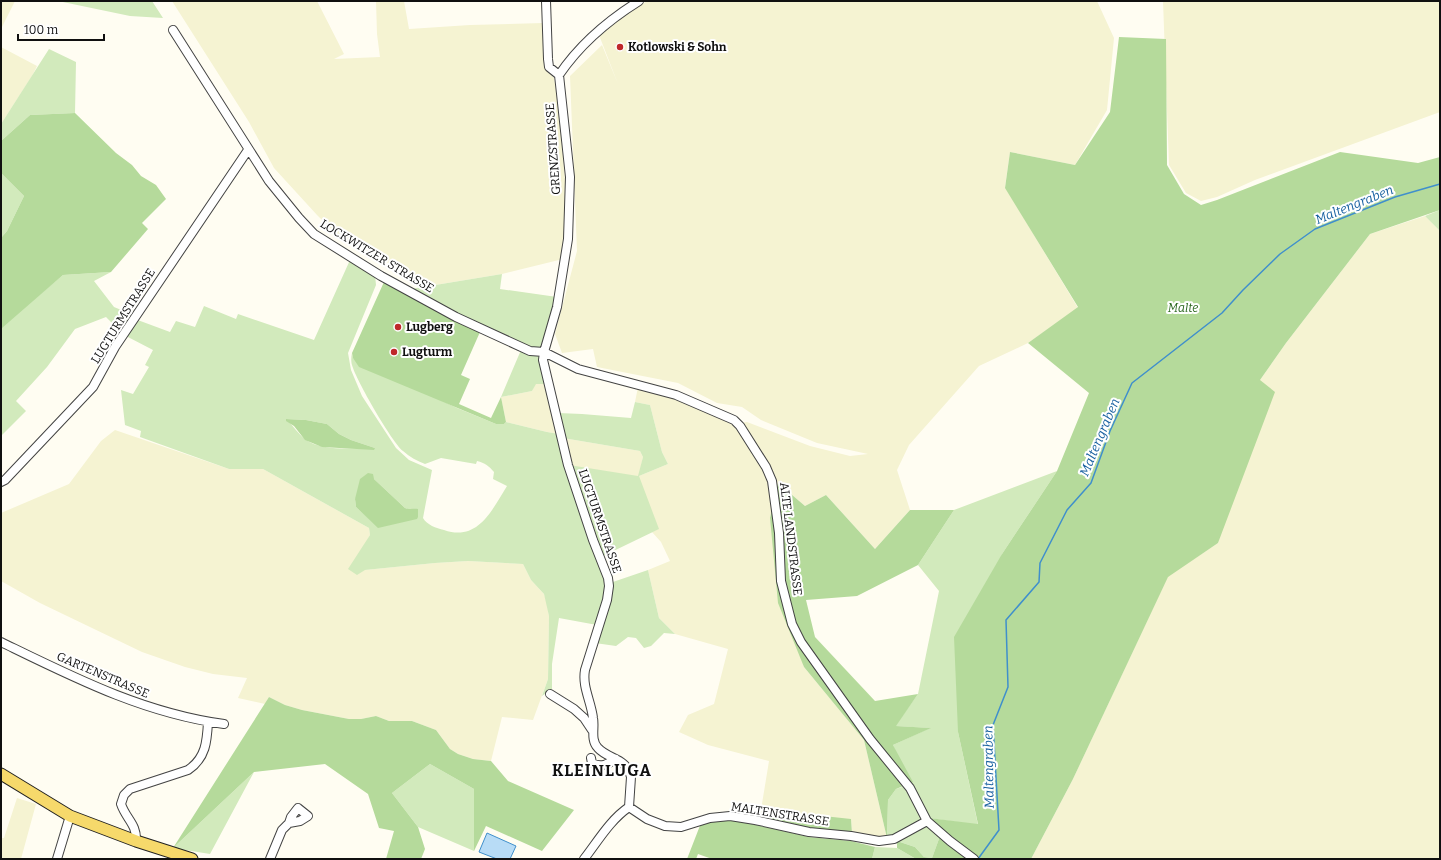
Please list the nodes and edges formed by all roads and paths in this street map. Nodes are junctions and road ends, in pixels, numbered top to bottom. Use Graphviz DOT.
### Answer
graph roads {
  1 [pos="546,1"];
  2 [pos="639,1"];
  3 [pos="173,30"];
  4 [pos="559,75"];
  5 [pos="248,150"];
  6 [pos="544,352"];
  7 [pos="1,482"];
  8 [pos="1,642"];
  9 [pos="550,694"];
  10 [pos="208,722"];
  11 [pos="224,724"];
  12 [pos="592,730"];
  13 [pos="591,758"];
  14 [pos="616,759"];
  15 [pos="1,774"];
  16 [pos="629,807"];
  17 [pos="70,816"];
  18 [pos="928,821"];
  19 [pos="289,823"];
  20 [pos="136,841"];
  21 [pos="57,859"];
  22 [pos="192,859"];
  23 [pos="270,859"];
  24 [pos="584,859"];
  25 [pos="974,859"];
  1 -- 4 [label="street"];
  2 -- 4 [label="street"];
  3 -- 5 [label="street, LOCKWITZER STRASSE"];
  4 -- 6 [label="street, GRENZSTRASSE"];
  5 -- 6 [label="street, LOCKWITZER STRASSE"];
  5 -- 7 [label="street, LUGTURMSTRASSE"];
  6 -- 12 [label="street, LUGTURMSTRASSE"];
  6 -- 18 [label="street, ALTE LANDSTRASSE"];
  8 -- 10 [label="street, GARTENSTRASSE"];
  9 -- 12 [label="street"];
  10 -- 11 [label="street, GARTENSTRASSE"];
  10 -- 20 [label="street"];
  12 -- 14 [label="street, LUGTURMSTRASSE"];
  13 -- 14 [label="street"];
  14 -- 16 [label="street"];
  15 -- 17 [label="main road"];
  16 -- 18 [label="street, MALTENSTRASSE"];
  16 -- 24 [label="street"];
  17 -- 20 [label="main road"];
  17 -- 21 [label="street"];
  18 -- 25 [label="street, ALTE LANDSTRASSE"];
  19 -- 23 [label="street"];
  20 -- 22 [label="main road"];
}
